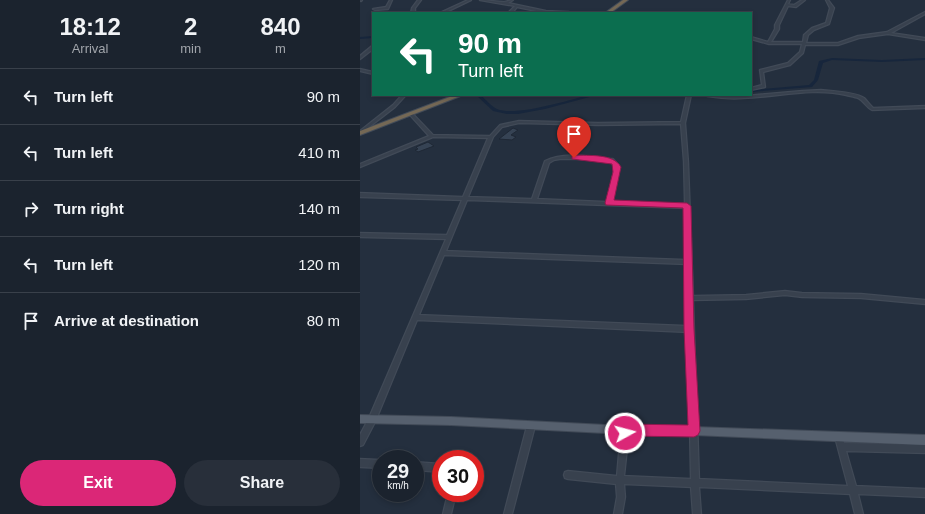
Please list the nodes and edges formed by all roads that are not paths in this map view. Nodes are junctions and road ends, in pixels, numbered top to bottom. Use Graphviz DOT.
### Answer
graph roads {
  1 [pos="390,0"];
  2 [pos="420,0"];
  3 [pos="470,0"];
  4 [pos="481,0"];
  5 [pos="512,0"];
  6 [pos="626,0"];
  7 [pos="789,0"];
  8 [pos="804,0"];
  9 [pos="827,0"];
  10 [pos="505,3"];
  11 [pos="517,5"];
  12 [pos="788,5"];
  13 [pos="387,8"];
  14 [pos="375,10"];
  15 [pos="383,12"];
  16 [pos="413,12"];
  17 [pos="444,12"];
  18 [pos="511,12"];
  19 [pos="546,12"];
  20 [pos="608,12"];
  21 [pos="925,13"];
  22 [pos="888,33"];
  23 [pos="752,38"];
  24 [pos="925,39"];
  25 [pos="768,42"];
  26 [pos="803,44"];
  27 [pos="372,48"];
  28 [pos="360,58"];
  29 [pos="360,70"];
  30 [pos="372,73"];
  31 [pos="752,89"];
  32 [pos="752,95"];
  33 [pos="403,96"];
  34 [pos="457,96"];
  35 [pos="689,96"];
  36 [pos="925,107"];
  37 [pos="411,114"];
  38 [pos="683,122"];
  39 [pos="360,133"];
  40 [pos="432,136"];
  41 [pos="491,137"];
  42 [pos="360,166"];
  43 [pos="360,195"];
  44 [pos="465,199"];
  45 [pos="534,200"];
  46 [pos="609,203"];
  47 [pos="687,206"];
  48 [pos="360,235"];
  49 [pos="449,237"];
  50 [pos="443,253"];
  51 [pos="689,262"];
  52 [pos="689,298"];
  53 [pos="925,302"];
  54 [pos="416,317"];
  55 [pos="689,329"];
  56 [pos="360,420"];
  57 [pos="372,420"];
  58 [pos="531,426"];
  59 [pos="625,430"];
  60 [pos="694,431"];
  61 [pos="839,437"];
  62 [pos="925,440"];
  63 [pos="360,442"];
  64 [pos="843,447"];
  65 [pos="925,449"];
  66 [pos="360,463"];
  67 [pos="372,464"];
  68 [pos="568,474"];
  69 [pos="620,480"];
  70 [pos="695,484"];
  71 [pos="854,489"];
  72 [pos="925,493"];
  73 [pos="449,502"];
  74 [pos="446,514"];
  75 [pos="508,514"];
  76 [pos="618,514"];
  77 [pos="697,514"];
  78 [pos="860,514"];
  1 -- 13 [label="street"];
  2 -- 16 [label="street"];
  3 -- 17 [label="street"];
  4 -- 10 [label="street"];
  5 -- 10 [label="street"];
  6 -- 20 [label="highway"];
  7 -- 12 [label="street"];
  8 -- 12 [label="street"];
  9 -- 26 [label="street"];
  10 -- 11 [label="street"];
  11 -- 18 [label="street"];
  11 -- 19 [label="street"];
  12 -- 25 [label="street"];
  13 -- 14 [label="street"];
  13 -- 15 [label="street"];
  21 -- 22 [label="street"];
  22 -- 24 [label="street"];
  22 -- 26 [label="street"];
  23 -- 25 [label="street"];
  25 -- 26 [label="street"];
  26 -- 31 [label="street"];
  27 -- 28 [label="street"];
  29 -- 30 [label="street"];
  32 -- 36 [label="street"];
  33 -- 39 [label="street"];
  34 -- 37 [label="highway"];
  35 -- 38 [label="street"];
  37 -- 39 [label="highway"];
  37 -- 40 [label="street"];
  38 -- 41 [label="street"];
  38 -- 47 [label="street"];
  40 -- 41 [label="street"];
  40 -- 42 [label="street"];
  41 -- 44 [label="street"];
  43 -- 44 [label="street"];
  44 -- 45 [label="street"];
  44 -- 49 [label="street"];
  45 -- 46 [label="street"];
  45 -- 46 [label="street"];
  46 -- 47 [label="street"];
  47 -- 51 [label="street"];
  48 -- 49 [label="street"];
  49 -- 50 [label="street"];
  50 -- 51 [label="street"];
  50 -- 54 [label="street"];
  51 -- 52 [label="street"];
  52 -- 53 [label="street"];
  52 -- 55 [label="street"];
  54 -- 55 [label="street"];
  54 -- 57 [label="street"];
  55 -- 60 [label="street"];
  56 -- 57 [label="main road"];
  57 -- 58 [label="main road"];
  57 -- 63 [label="street"];
  58 -- 59 [label="main road"];
  58 -- 75 [label="street"];
  59 -- 60 [label="main road"];
  59 -- 69 [label="street"];
  60 -- 61 [label="main road"];
  60 -- 70 [label="street"];
  61 -- 62 [label="main road"];
  61 -- 64 [label="street"];
  64 -- 65 [label="street"];
  64 -- 71 [label="street"];
  66 -- 67 [label="street"];
  68 -- 69 [label="street"];
  69 -- 70 [label="street"];
  69 -- 76 [label="street"];
  70 -- 71 [label="street"];
  70 -- 77 [label="street"];
  71 -- 72 [label="street"];
  71 -- 78 [label="street"];
  73 -- 74 [label="street"];
}
